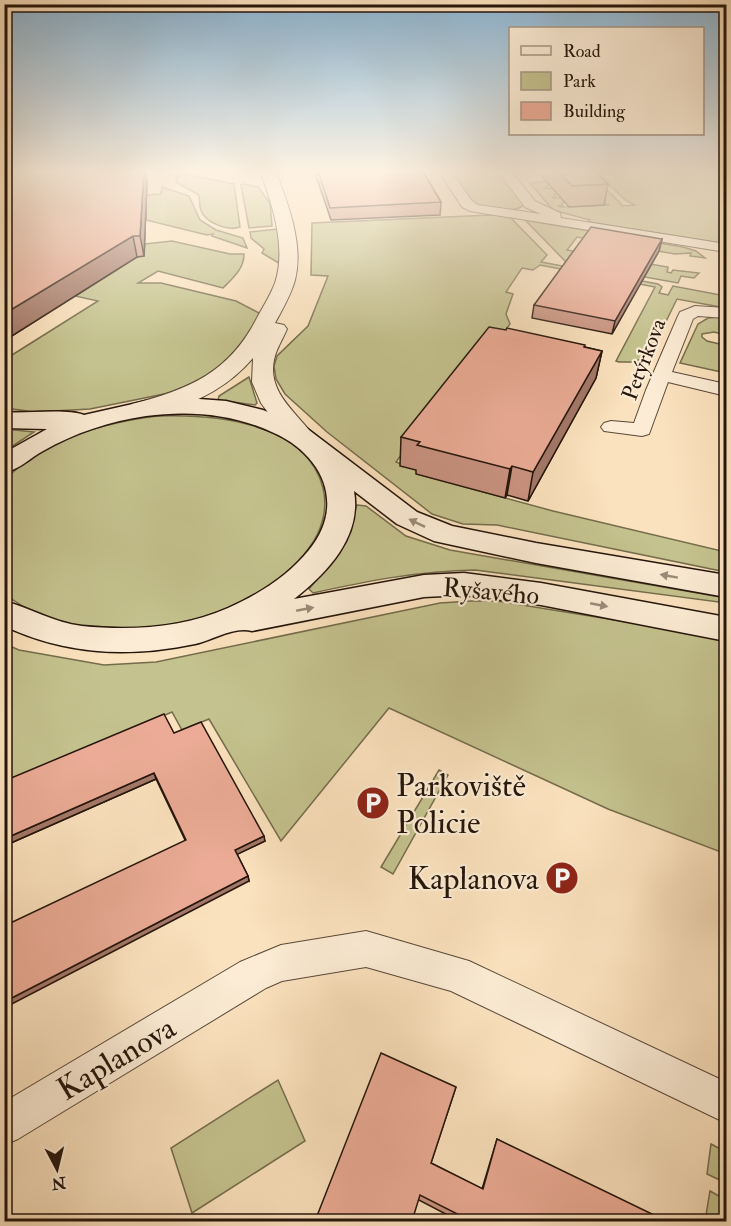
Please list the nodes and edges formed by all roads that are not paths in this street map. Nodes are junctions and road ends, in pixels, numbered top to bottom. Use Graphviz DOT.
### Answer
graph roads {
  1 [pos="282,227"];
  2 [pos="300,227"];
  3 [pos="600,227"];
  4 [pos="726,248"];
  5 [pos="726,313"];
  6 [pos="662,375"];
  7 [pos="726,390"];
  8 [pos="125,412"];
  9 [pos="4,420"];
  10 [pos="611,427"];
  11 [pos="308,441"];
  12 [pos="4,465"];
  13 [pos="726,586"];
  14 [pos="4,612"];
  15 [pos="4,623"];
  16 [pos="726,629"];
  17 [pos="49,631"];
  18 [pos="185,633"];
  19 [pos="726,1103"];
  20 [pos="4,1125"];
  1 -- 8 [label="street"];
  2 -- 11 [label="street"];
  3 -- 4 [label="street"];
  5 -- 6 [label="street, Petýrkova"];
  6 -- 7 [label="street"];
  6 -- 10 [label="street, Petýrkova"];
  8 -- 9 [label="main road"];
  8 -- 11 [label="main road"];
  8 -- 12 [label="main road"];
  13 -- 11 [label="main road, Ryšavého, one-way"];
  11 -- 18 [label="main road"];
  14 -- 17 [label="main road"];
  15 -- 17 [label="main road"];
  18 -- 16 [label="main road, Ryšavého, one-way"];
  17 -- 18 [label="main road"];
  19 -- 20 [label="street, Kaplanova"];
}
